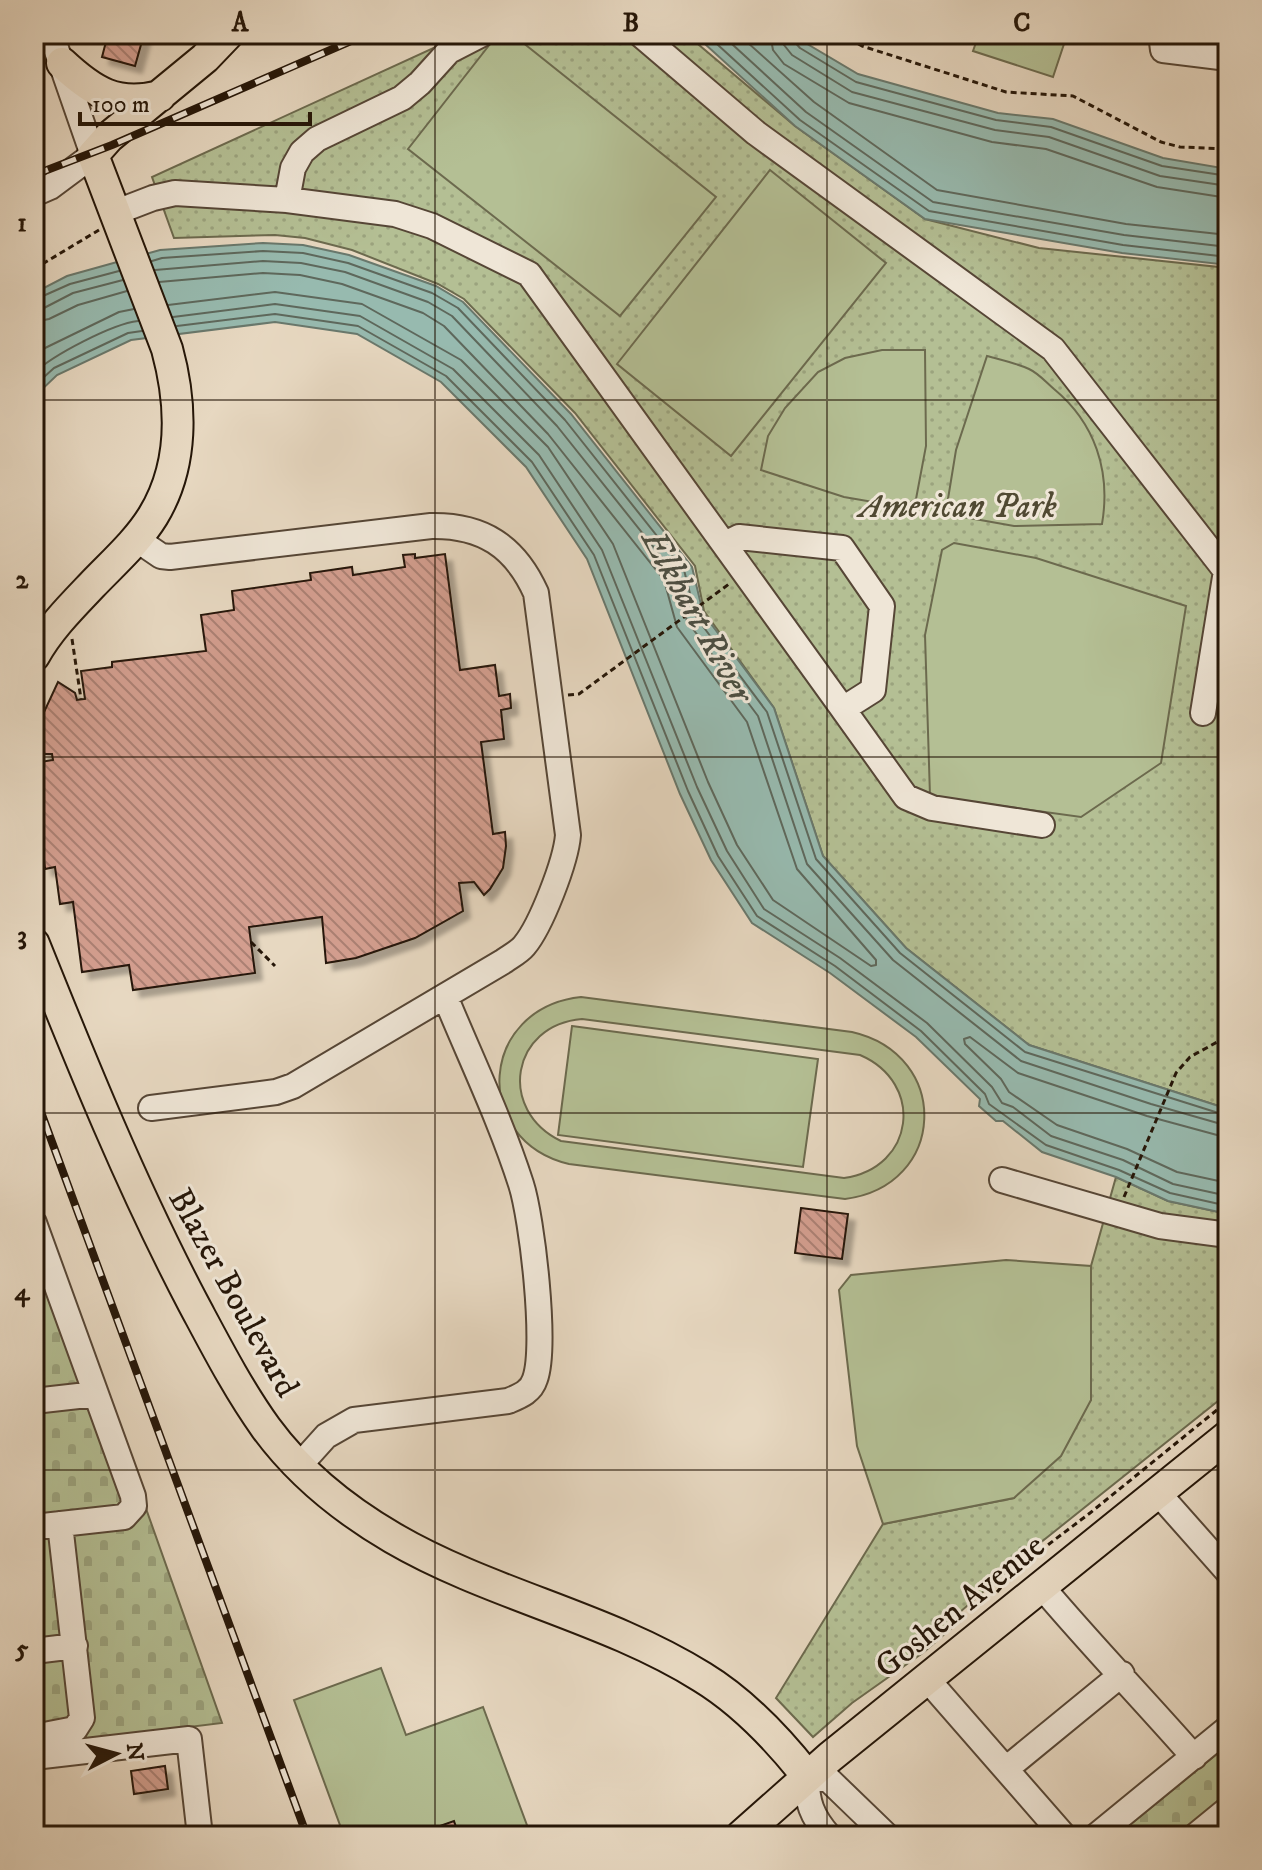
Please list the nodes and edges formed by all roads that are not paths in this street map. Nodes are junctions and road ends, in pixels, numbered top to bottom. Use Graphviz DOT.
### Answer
graph roads {
  1 [pos="51,34"];
  2 [pos="228,34"];
  3 [pos="482,34"];
  4 [pos="640,34"];
  5 [pos="1161,34"];
  6 [pos="1228,58"];
  7 [pos="62,63"];
  8 [pos="160,96"];
  9 [pos="93,155"];
  10 [pos="34,194"];
  11 [pos="287,200"];
  12 [pos="113,226"];
  13 [pos="136,539"];
  14 [pos="725,544"];
  15 [pos="1227,572"];
  16 [pos="34,656"];
  17 [pos="843,709"];
  18 [pos="1203,713"];
  19 [pos="1042,825"];
  20 [pos="34,944"];
  21 [pos="445,996"];
  22 [pos="151,1108"];
  23 [pos="1002,1180"];
  24 [pos="34,1223"];
  25 [pos="1228,1235"];
  26 [pos="39,1253"];
  27 [pos="96,1394"];
  28 [pos="34,1401"];
  29 [pos="1228,1436"];
  30 [pos="299,1466"];
  31 [pos="1158,1493"];
  32 [pos="60,1524"];
  33 [pos="34,1527"];
  34 [pos="1228,1572"];
  35 [pos="1042,1587"];
  36 [pos="75,1646"];
  37 [pos="34,1651"];
  38 [pos="1122,1674"];
  39 [pos="927,1679"];
  40 [pos="1228,1728"];
  41 [pos="34,1737"];
  42 [pos="34,1757"];
  43 [pos="1194,1757"];
  44 [pos="1006,1769"];
  45 [pos="807,1776"];
  46 [pos="1228,1809"];
  47 [pos="753,1832"];
  48 [pos="200,1836"];
  49 [pos="829,1836"];
  50 [pos="887,1836"];
  51 [pos="1064,1836"];
  52 [pos="1096,1836"];
  53 [pos="1195,1836"];
  1 -- 7 [label="street"];
  2 -- 8 [label="main road"];
  3 -- 11 [label="street"];
  4 -- 15 [label="street"];
  5 -- 6 [label="street"];
  7 -- 8 [label="main road"];
  7 -- 9 [label="street"];
  8 -- 9 [label="main road"];
  9 -- 10 [label="street"];
  9 -- 12 [label="main road"];
  11 -- 12 [label="street"];
  11 -- 14 [label="street"];
  12 -- 13 [label="main road"];
  13 -- 16 [label="main road"];
  13 -- 21 [label="street"];
  14 -- 17 [label="street"];
  14 -- 17 [label="street"];
  15 -- 18 [label="street"];
  17 -- 19 [label="street"];
  20 -- 30 [label="main road, Blazer Boulevard"];
  21 -- 22 [label="street"];
  21 -- 30 [label="street"];
  23 -- 25 [label="street"];
  24 -- 26 [label="street"];
  26 -- 27 [label="street"];
  27 -- 28 [label="street"];
  27 -- 32 [label="street"];
  29 -- 31 [label="main road, Goshen Avenue"];
  30 -- 45 [label="main road, Blazer Boulevard"];
  31 -- 34 [label="street"];
  31 -- 35 [label="main road, Goshen Avenue"];
  32 -- 33 [label="street"];
  32 -- 36 [label="street"];
  35 -- 38 [label="street"];
  35 -- 39 [label="main road, Goshen Avenue"];
  36 -- 37 [label="street"];
  36 -- 41 [label="street"];
  38 -- 43 [label="street"];
  38 -- 44 [label="street"];
  39 -- 44 [label="street"];
  39 -- 45 [label="main road, Goshen Avenue"];
  40 -- 43 [label="street"];
  42 -- 48 [label="street"];
  43 -- 52 [label="street"];
  44 -- 51 [label="street"];
  45 -- 47 [label="main road, Goshen Avenue"];
  45 -- 49 [label="street"];
  45 -- 50 [label="street, Blazer Boulevard"];
  46 -- 53 [label="street"];
}
